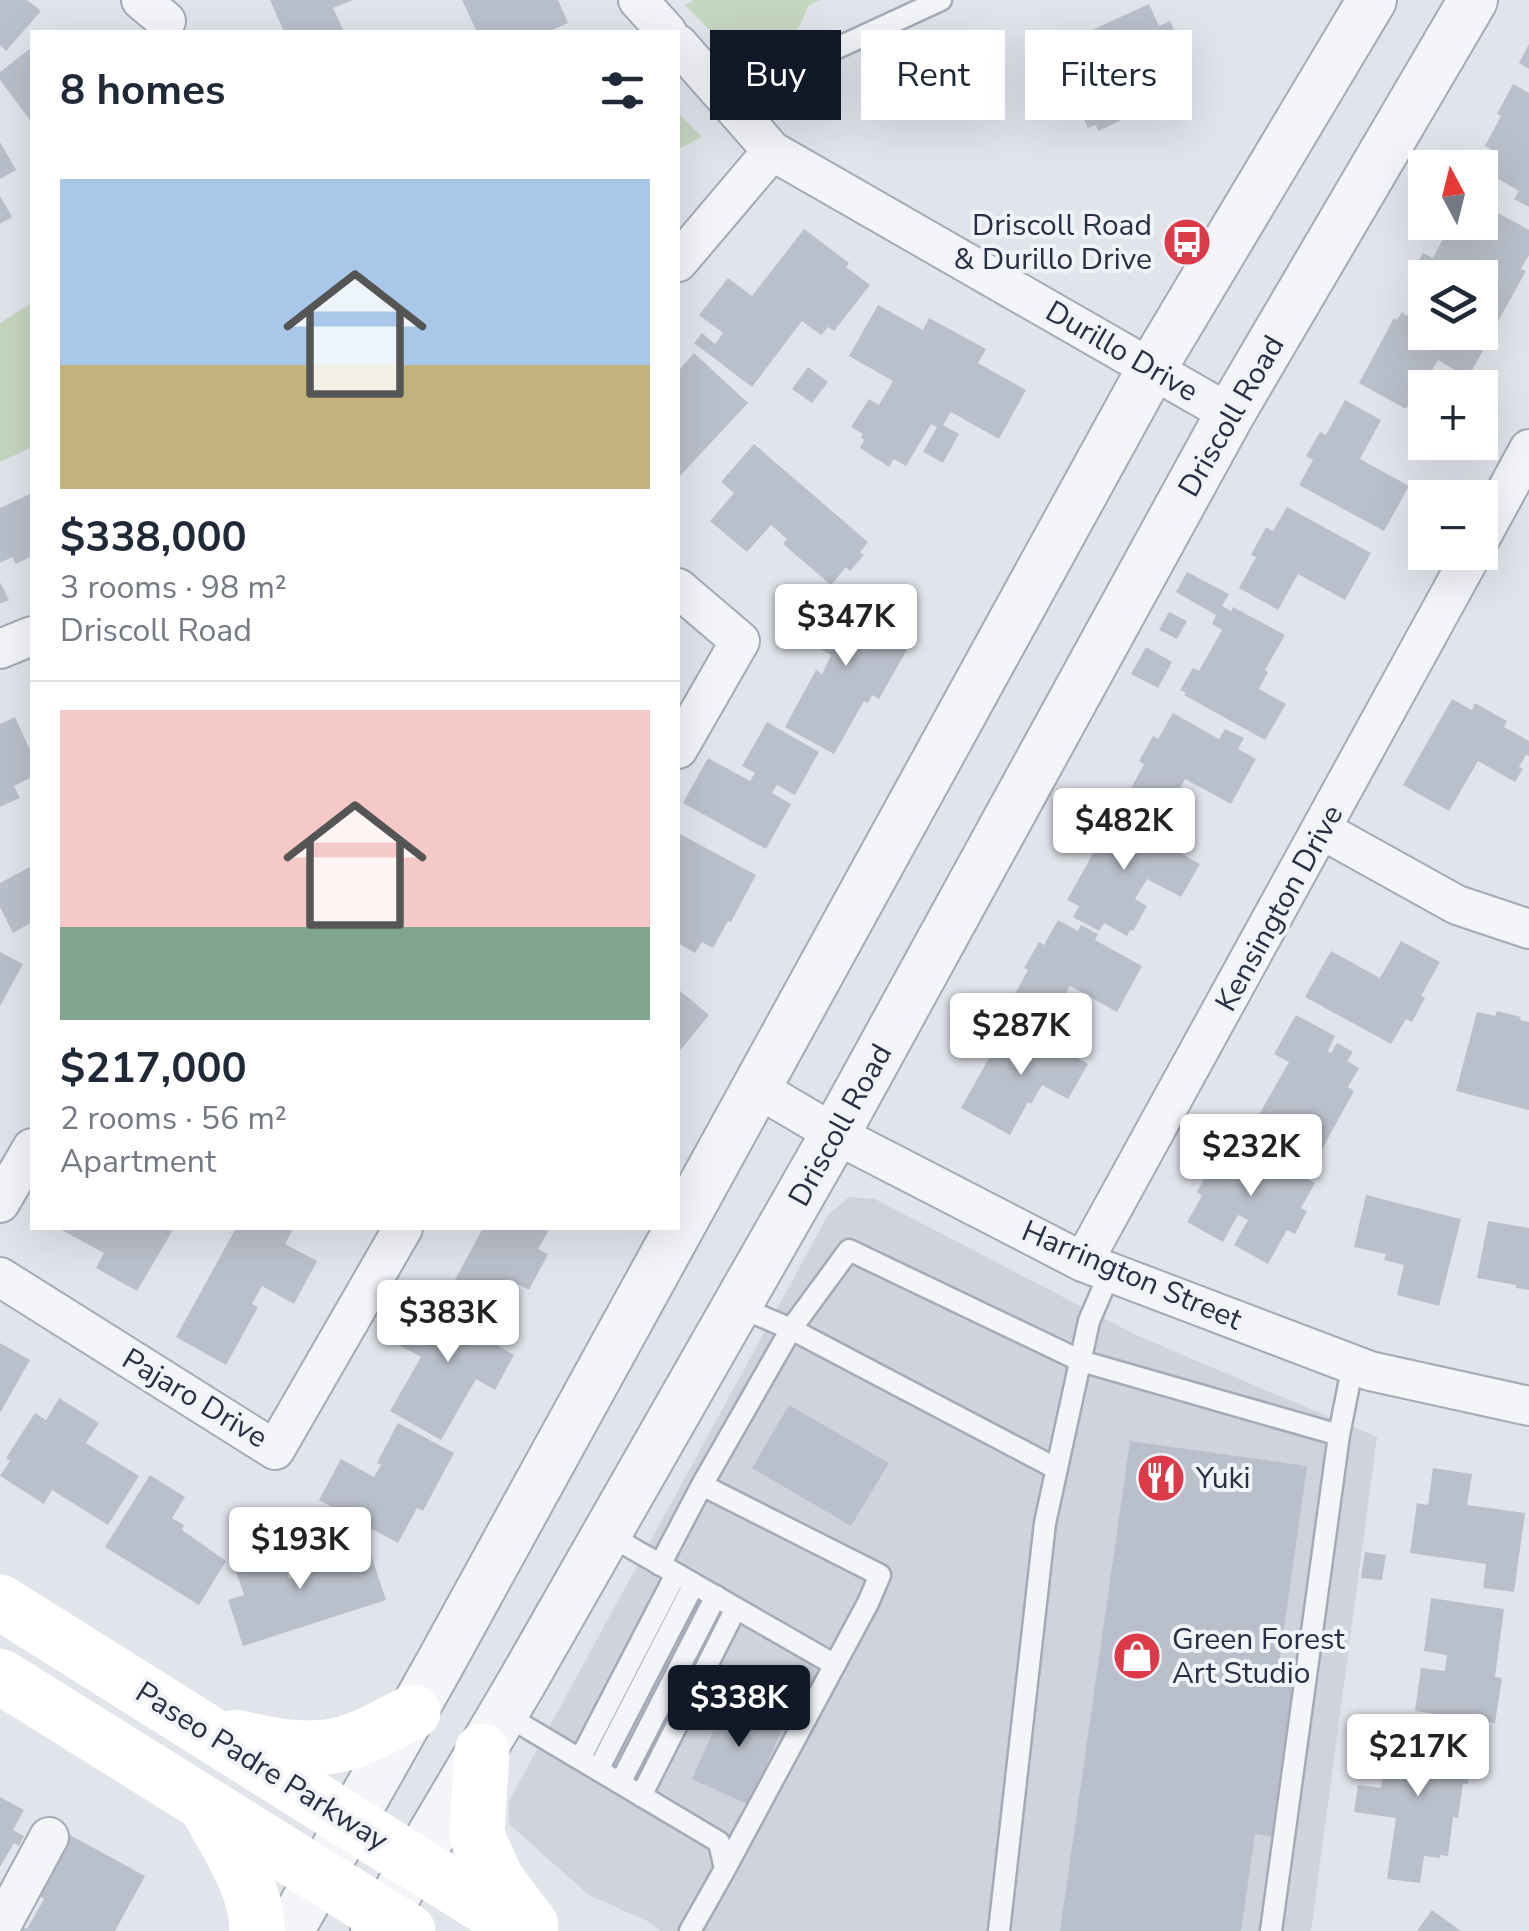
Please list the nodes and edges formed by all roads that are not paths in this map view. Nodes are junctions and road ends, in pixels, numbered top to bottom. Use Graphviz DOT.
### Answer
graph roads {
  1 [pos="638,0"];
  2 [pos="941,0"];
  3 [pos="1372,0"];
  4 [pos="1473,0"];
  5 [pos="666,30"];
  6 [pos="680,46"];
  7 [pos="841,46"];
  8 [pos="710,80"];
  9 [pos="746,120"];
  10 [pos="772,150"];
  11 [pos="680,260"];
  12 [pos="1152,368"];
  13 [pos="1230,414"];
  14 [pos="1529,449"];
  15 [pos="1498,506"];
  16 [pos="1463,570"];
  17 [pos="680,590"];
  18 [pos="30,637"];
  19 [pos="0,650"];
  20 [pos="680,746"];
  21 [pos="1322,830"];
  22 [pos="1529,929"];
  23 [pos="757,1088"];
  24 [pos="835,1134"];
  25 [pos="30,1151"];
  26 [pos="0,1203"];
  27 [pos="680,1228"];
  28 [pos="402,1230"];
  29 [pos="679,1230"];
  30 [pos="1096,1267"];
  31 [pos="0,1277"];
  32 [pos="737,1306"];
  33 [pos="791,1329"];
  34 [pos="1080,1361"];
  35 [pos="1353,1364"];
  36 [pos="1529,1406"];
  37 [pos="1339,1435"];
  38 [pos="1057,1469"];
  39 [pos="702,1486"];
  40 [pos="606,1534"];
  41 [pos="677,1574"];
  42 [pos="716,1596"];
  43 [pos="0,1602"];
  44 [pos="736,1608"];
  45 [pos="835,1665"];
  46 [pos="0,1676"];
  47 [pos="414,1712"];
  48 [pos="206,1730"];
  49 [pos="493,1732"];
  50 [pos="589,1764"];
  51 [pos="620,1783"];
  52 [pos="641,1796"];
  53 [pos="205,1804"];
  54 [pos="352,1822"];
  55 [pos="49,1836"];
  56 [pos="414,1863"];
  57 [pos="726,1869"];
  58 [pos="320,1877"];
  59 [pos="389,1926"];
  60 [pos="0,1928"];
  61 [pos="257,1931"];
  62 [pos="289,1931"];
  63 [pos="524,1931"];
  64 [pos="536,1931"];
  65 [pos="690,1931"];
  66 [pos="999,1931"];
  67 [pos="1271,1931"];
  1 -- 5 [label="street"];
  2 -- 7 [label="lane"];
  3 -- 12 [label="street"];
  4 -- 13 [label="street, Driscoll Road"];
  6 -- 8 [label="street, Durillo Drive"];
  9 -- 10 [label="street, Durillo Drive"];
  10 -- 11 [label="street"];
  10 -- 12 [label="street, Durillo Drive"];
  12 -- 13 [label="street, Durillo Drive"];
  12 -- 23 [label="street"];
  13 -- 24 [label="street, Driscoll Road"];
  14 -- 15 [label="street"];
  16 -- 21 [label="street, Kensington Drive"];
  17 -- 20 [label="street"];
  18 -- 19 [label="street"];
  21 -- 22 [label="street"];
  21 -- 30 [label="street, Kensington Drive"];
  23 -- 24 [label="street, Harrington Street"];
  23 -- 27 [label="street"];
  24 -- 30 [label="street, Harrington Street"];
  24 -- 32 [label="street, Driscoll Road"];
  25 -- 26 [label="street"];
  28 -- 31 [label="street, Pajaro Drive"];
  29 -- 47 [label="street"];
  30 -- 34 [label="lane"];
  30 -- 35 [label="street, Harrington Street"];
  32 -- 33 [label="lane"];
  32 -- 40 [label="street, Driscoll Road"];
  33 -- 34 [label="lane"];
  33 -- 38 [label="lane"];
  33 -- 39 [label="lane"];
  34 -- 37 [label="lane"];
  34 -- 38 [label="lane"];
  35 -- 36 [label="street, Harrington Street"];
  35 -- 37 [label="lane"];
  37 -- 67 [label="lane"];
  38 -- 66 [label="lane"];
  39 -- 41 [label="lane"];
  39 -- 45 [label="lane"];
  40 -- 41 [label="lane"];
  40 -- 49 [label="street, Driscoll Road"];
  41 -- 42 [label="lane"];
  41 -- 50 [label="lane"];
  42 -- 44 [label="lane"];
  42 -- 51 [label="lane"];
  43 -- 48 [label="main road, Paseo Padre Parkway"];
  44 -- 45 [label="lane"];
  44 -- 52 [label="lane"];
  45 -- 57 [label="lane"];
  46 -- 53 [label="main road, Paseo Padre Parkway"];
  47 -- 48 [label="main road"];
  47 -- 54 [label="street"];
  48 -- 54 [label="main road, Paseo Padre Parkway"];
  49 -- 50 [label="lane"];
  49 -- 56 [label="street, Driscoll Road"];
  49 -- 64 [label="main road"];
  50 -- 51 [label="lane"];
  51 -- 52 [label="lane"];
  52 -- 57 [label="lane"];
  53 -- 58 [label="main road, Paseo Padre Parkway"];
  53 -- 61 [label="main road"];
  54 -- 56 [label="main road, Paseo Padre Parkway"];
  54 -- 58 [label="street"];
  55 -- 60 [label="street"];
  56 -- 59 [label="street, Driscoll Road"];
  56 -- 63 [label="main road, Paseo Padre Parkway"];
  57 -- 65 [label="lane"];
  58 -- 59 [label="main road, Paseo Padre Parkway"];
  58 -- 62 [label="street"];
}
